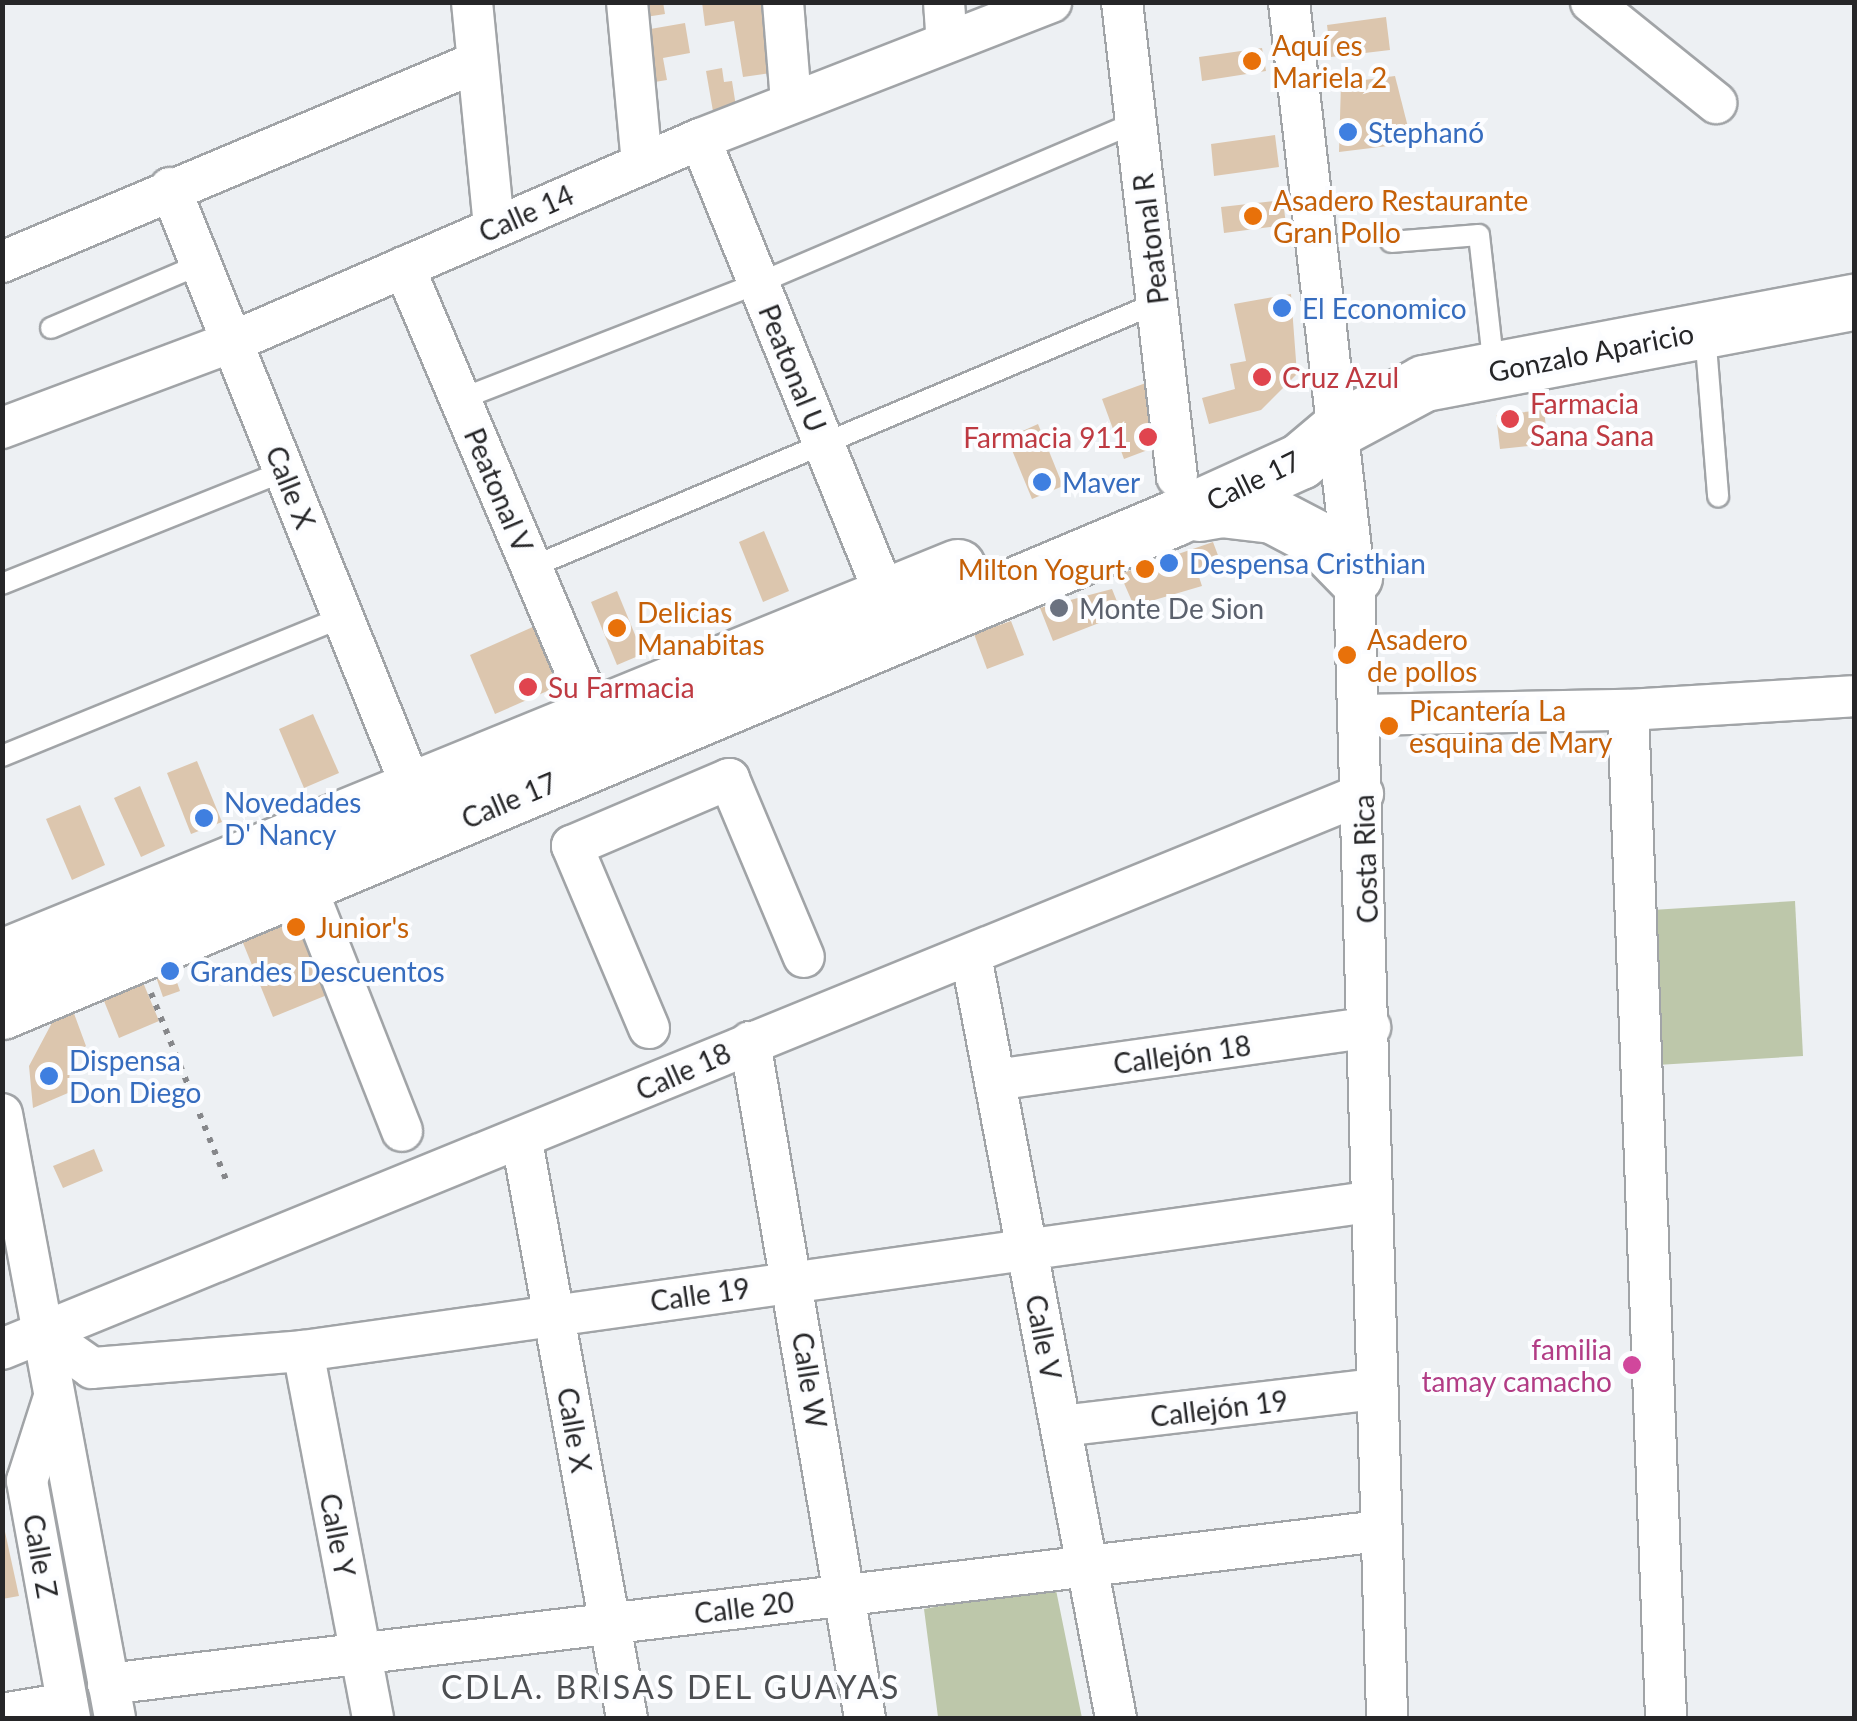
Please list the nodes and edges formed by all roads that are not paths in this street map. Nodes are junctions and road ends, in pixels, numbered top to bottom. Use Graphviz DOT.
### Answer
graph roads {
  1 [pos="472,2"];
  2 [pos="626,2"];
  3 [pos="782,2"];
  4 [pos="1050,2"];
  5 [pos="1122,2"];
  6 [pos="1289,2"];
  7 [pos="1591,2"];
  8 [pos="946,22"];
  9 [pos="477,62"];
  10 [pos="791,102"];
  11 [pos="1716,103"];
  12 [pos="1136,122"];
  13 [pos="700,139"];
  14 [pos="642,163"];
  15 [pos="170,188"];
  16 [pos="494,227"];
  17 [pos="1391,242"];
  18 [pos="2,262"];
  19 [pos="201,264"];
  20 [pos="404,266"];
  21 [pos="758,283"];
  22 [pos="1854,302"];
  23 [pos="1157,303"];
  24 [pos="50,328"];
  25 [pos="1704,330"];
  26 [pos="232,342"];
  27 [pos="1494,370"];
  28 [pos="461,399"];
  29 [pos="2,428"];
  30 [pos="1338,430"];
  31 [pos="825,446"];
  32 [pos="285,472"];
  33 [pos="1718,496"];
  34 [pos="1174,498"];
  35 [pos="532,567"];
  36 [pos="1354,576"];
  37 [pos="2,584"];
  38 [pos="886,597"];
  39 [pos="343,617"];
  40 [pos="1854,696"];
  41 [pos="1628,710"];
  42 [pos="1360,714"];
  43 [pos="606,734"];
  44 [pos="2,756"];
  45 [pos="411,786"];
  46 [pos="1363,794"];
  47 [pos="644,815"];
  48 [pos="306,887"];
  49 [pos="971,956"];
  50 [pos="2,957"];
  51 [pos="804,957"];
  52 [pos="2,1012"];
  53 [pos="1370,1027"];
  54 [pos="649,1028"];
  55 [pos="750,1042"];
  56 [pos="995,1080"];
  57 [pos="2,1114"];
  58 [pos="402,1131"];
  59 [pos="522,1141"];
  60 [pos="1368,1202"];
  61 [pos="1026,1246"];
  62 [pos="794,1280"];
  63 [pos="554,1314"];
  64 [pos="42,1333"];
  65 [pos="2,1350"];
  66 [pos="304,1351"];
  67 [pos="1376,1389"];
  68 [pos="54,1397"];
  69 [pos="1061,1426"];
  70 [pos="1380,1531"];
  71 [pos="1088,1567"];
  72 [pos="846,1595"];
  73 [pos="610,1624"];
  74 [pos="360,1654"];
  75 [pos="112,1701"];
  76 [pos="68,1711"];
  77 [pos="2,1714"];
  78 [pos="373,1718"];
  79 [pos="627,1718"];
  80 [pos="864,1718"];
  81 [pos="1116,1718"];
  82 [pos="1387,1718"];
  83 [pos="1666,1718"];
  1 -- 9 [label="street"];
  2 -- 14 [label="street"];
  3 -- 10 [label="street"];
  4 -- 8 [label="street, Calle 14"];
  5 -- 12 [label="street, Peatonal R"];
  6 -- 30 [label="street, Costa Rica"];
  7 -- 11 [label="street"];
  8 -- 10 [label="street, Calle 14"];
  9 -- 15 [label="street"];
  9 -- 16 [label="street"];
  10 -- 13 [label="street, Calle 14"];
  12 -- 21 [label="lane"];
  12 -- 23 [label="street, Peatonal R"];
  13 -- 14 [label="street, Calle 14"];
  13 -- 21 [label="street, Peatonal U"];
  14 -- 16 [label="street, Calle 14"];
  15 -- 18 [label="street"];
  15 -- 19 [label="street, Calle X"];
  16 -- 20 [label="street, Calle 14"];
  17 -- 27 [label="lane"];
  19 -- 24 [label="lane"];
  19 -- 26 [label="street, Calle X"];
  20 -- 26 [label="street, Calle 14"];
  20 -- 28 [label="street, Peatonal V"];
  21 -- 28 [label="lane"];
  21 -- 31 [label="street, Peatonal U"];
  22 -- 25 [label="street, Gonzalo Aparicio"];
  23 -- 31 [label="lane"];
  23 -- 34 [label="street, Peatonal R"];
  25 -- 27 [label="street, Gonzalo Aparicio"];
  25 -- 33 [label="lane"];
  26 -- 29 [label="street, Calle 14"];
  26 -- 32 [label="street, Calle X"];
  27 -- 30 [label="street, Gonzalo Aparicio"];
  28 -- 35 [label="street, Peatonal V"];
  30 -- 34 [label="street, Calle 17"];
  30 -- 36 [label="street, Costa Rica"];
  31 -- 35 [label="lane"];
  31 -- 38 [label="street, Peatonal U"];
  32 -- 37 [label="lane"];
  32 -- 39 [label="street, Calle X"];
  34 -- 36 [label="street"];
  34 -- 38 [label="street, Calle 17"];
  34 -- 43 [label="street, Calle 17"];
  35 -- 43 [label="street, Peatonal V"];
  36 -- 42 [label="street, Costa Rica"];
  38 -- 43 [label="street, Calle 17"];
  39 -- 44 [label="lane"];
  39 -- 45 [label="street, Calle X"];
  40 -- 41 [label="street"];
  41 -- 42 [label="street"];
  41 -- 83 [label="street"];
  42 -- 46 [label="street, Costa Rica"];
  43 -- 45 [label="street, Calle 17"];
  43 -- 47 [label="street, Peatonal V"];
  43 -- 48 [label="street, Calle 17"];
  45 -- 50 [label="street, Calle 17"];
  46 -- 49 [label="street, Calle 18"];
  46 -- 53 [label="street, Costa Rica"];
  47 -- 51 [label="street"];
  47 -- 54 [label="street"];
  48 -- 52 [label="street, Calle 17"];
  48 -- 58 [label="street"];
  49 -- 55 [label="street, Calle 18"];
  49 -- 56 [label="street, Calle V"];
  53 -- 56 [label="street, Callejón 18"];
  53 -- 60 [label="street, Costa Rica"];
  55 -- 59 [label="street, Calle 18"];
  55 -- 62 [label="street, Calle W"];
  56 -- 61 [label="street, Calle V"];
  57 -- 64 [label="street, Calle Z"];
  59 -- 63 [label="street, Calle X"];
  59 -- 64 [label="street, Calle 18"];
  60 -- 61 [label="street, Calle 19"];
  60 -- 67 [label="street, Costa Rica"];
  61 -- 62 [label="street, Calle 19"];
  61 -- 69 [label="street, Calle V"];
  62 -- 63 [label="street, Calle 19"];
  62 -- 72 [label="street, Calle W"];
  63 -- 66 [label="street, Calle 19"];
  63 -- 73 [label="street, Calle X"];
  64 -- 65 [label="street, Calle 18"];
  64 -- 66 [label="street, Calle 19"];
  64 -- 68 [label="street, Calle Z"];
  66 -- 74 [label="street, Calle Y"];
  67 -- 69 [label="street, Callejón 19"];
  67 -- 70 [label="street, Costa Rica"];
  68 -- 75 [label="street, Calle Z"];
  68 -- 76 [label="street, Calle Z"];
  69 -- 71 [label="street, Calle V"];
  70 -- 71 [label="street, Calle 20"];
  70 -- 82 [label="street, Costa Rica"];
  71 -- 72 [label="street, Calle 20"];
  71 -- 81 [label="street, Calle V"];
  72 -- 73 [label="street, Calle 20"];
  72 -- 80 [label="street, Calle W"];
  73 -- 74 [label="street, Calle 20"];
  73 -- 79 [label="street, Calle X"];
  74 -- 75 [label="street, Calle 20"];
  74 -- 78 [label="street, Calle Y"];
  76 -- 77 [label="street"];
}
